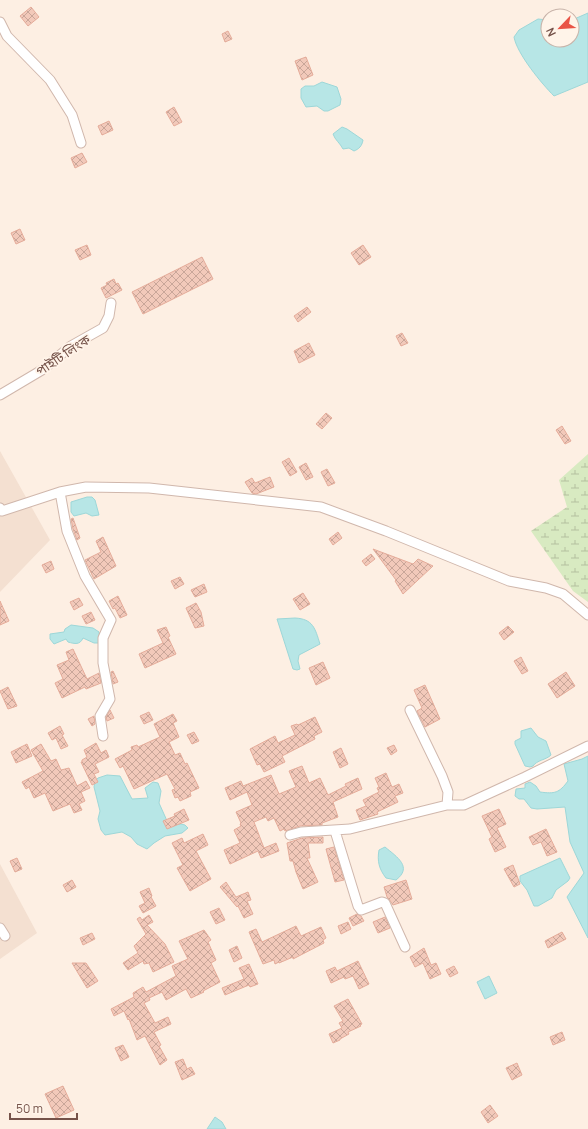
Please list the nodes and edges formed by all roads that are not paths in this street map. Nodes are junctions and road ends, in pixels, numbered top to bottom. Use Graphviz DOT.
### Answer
graph roads {
  1 [pos="0,22"];
  2 [pos="81,143"];
  3 [pos="111,303"];
  4 [pos="0,395"];
  5 [pos="60,492"];
  6 [pos="0,508"];
  7 [pos="588,615"];
  8 [pos="410,710"];
  9 [pos="103,736"];
  10 [pos="588,746"];
  11 [pos="448,805"];
  12 [pos="335,830"];
  13 [pos="290,835"];
  14 [pos="405,946"];
  1 -- 2 [label="street"];
  3 -- 4 [label="street, পাইটি লিংক"];
  5 -- 6 [label="street"];
  5 -- 7 [label="street"];
  5 -- 9 [label="street"];
  8 -- 11 [label="street"];
  10 -- 11 [label="street"];
  11 -- 12 [label="street"];
  12 -- 13 [label="street"];
  12 -- 14 [label="street"];
}
